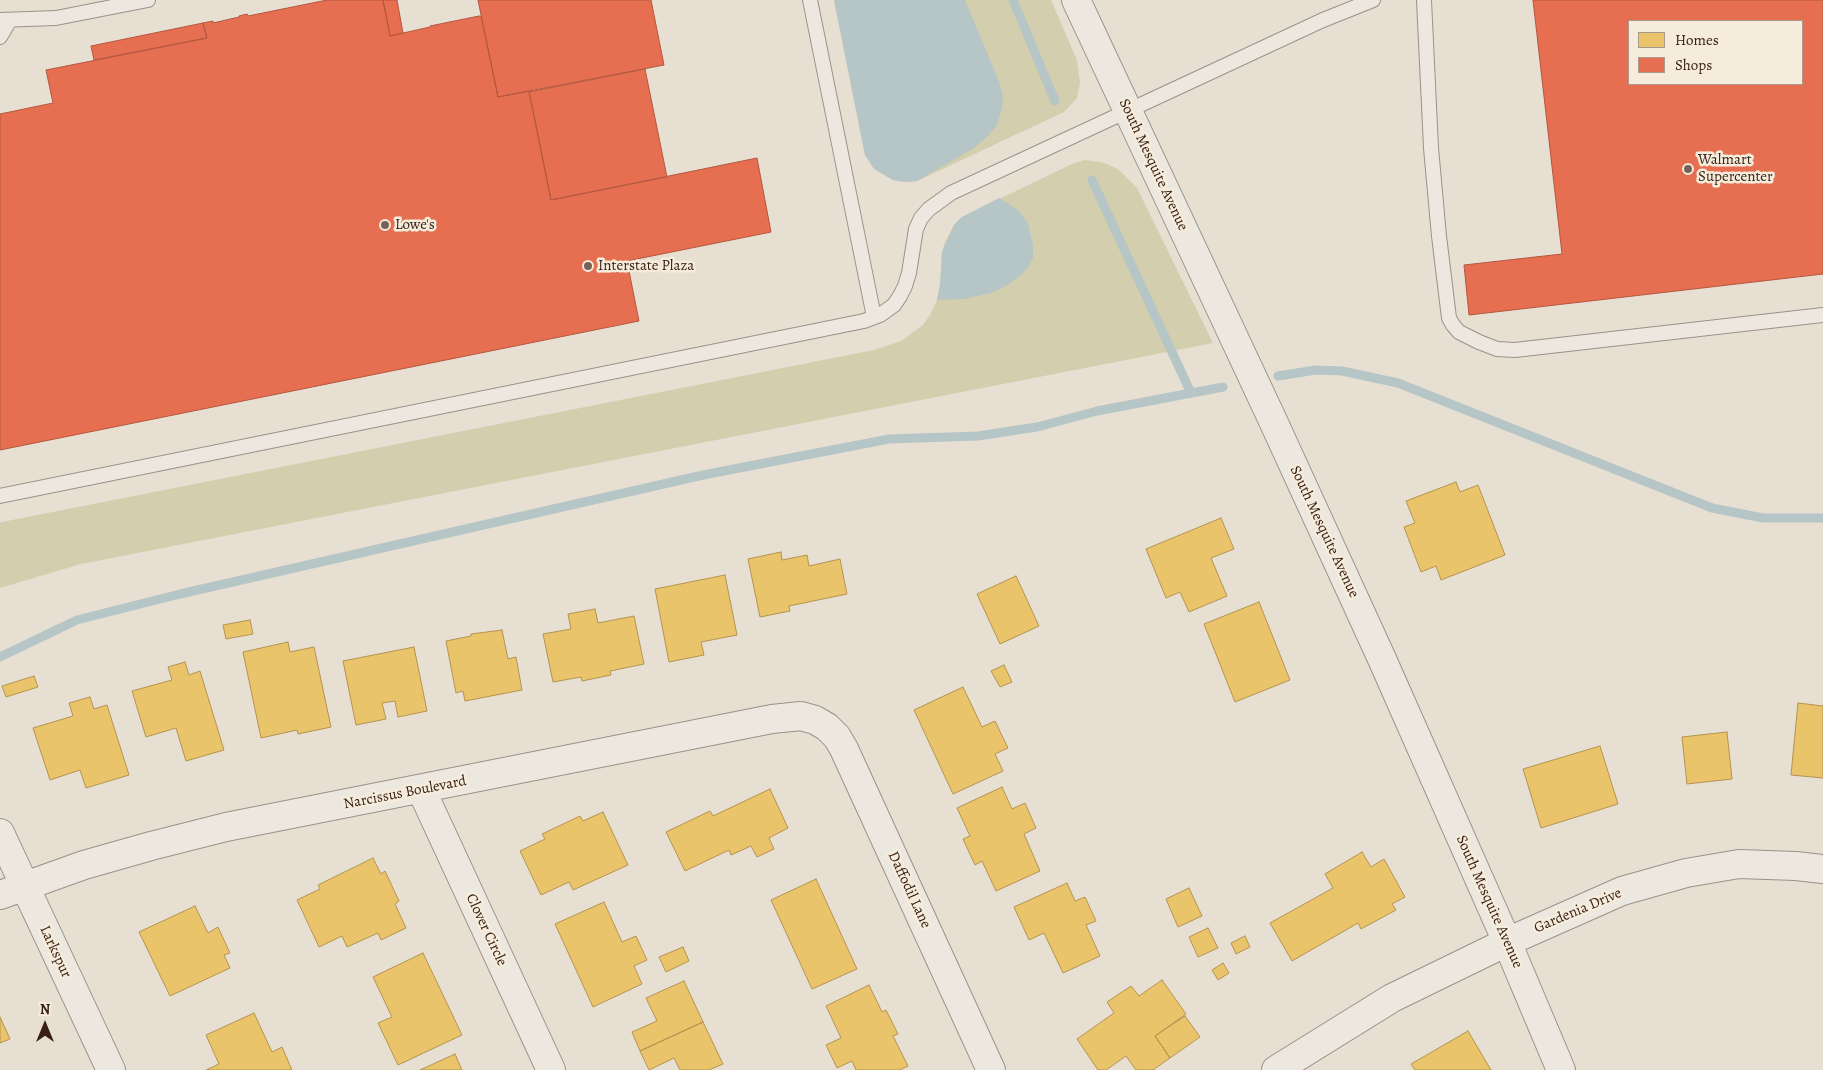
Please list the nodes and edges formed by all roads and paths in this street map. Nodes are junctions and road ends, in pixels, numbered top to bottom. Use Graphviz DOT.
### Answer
graph roads {
  1 [pos="148,0"];
  2 [pos="810,0"];
  3 [pos="1076,0"];
  4 [pos="1373,0"];
  5 [pos="1424,0"];
  6 [pos="5,20"];
  7 [pos="0,37"];
  8 [pos="1127,110"];
  9 [pos="1823,315"];
  10 [pos="874,317"];
  11 [pos="0,496"];
  12 [pos="815,720"];
  13 [pos="421,790"];
  14 [pos="0,833"];
  15 [pos="1823,868"];
  16 [pos="12,890"];
  17 [pos="1507,942"];
  18 [pos="110,1070"];
  19 [pos="551,1070"];
  20 [pos="991,1070"];
  21 [pos="1276,1070"];
  22 [pos="1560,1070"];
  1 -- 6 [label="lane"];
  2 -- 10 [label="lane"];
  3 -- 8 [label="street, South Mesquite Avenue"];
  4 -- 8 [label="lane"];
  5 -- 9 [label="lane"];
  6 -- 7 [label="lane"];
  8 -- 10 [label="lane"];
  8 -- 17 [label="street, South Mesquite Avenue"];
  10 -- 11 [label="lane"];
  12 -- 13 [label="street, Narcissus Boulevard"];
  12 -- 20 [label="street, Daffodil Lane"];
  13 -- 16 [label="street, Narcissus Boulevard"];
  13 -- 19 [label="street, Clover Circle"];
  14 -- 16 [label="street, Larkspur"];
  15 -- 17 [label="street, Gardenia Drive"];
  16 -- 18 [label="street, Larkspur"];
  17 -- 21 [label="street, Gardenia Drive"];
  17 -- 22 [label="street, South Mesquite Avenue"];
}
